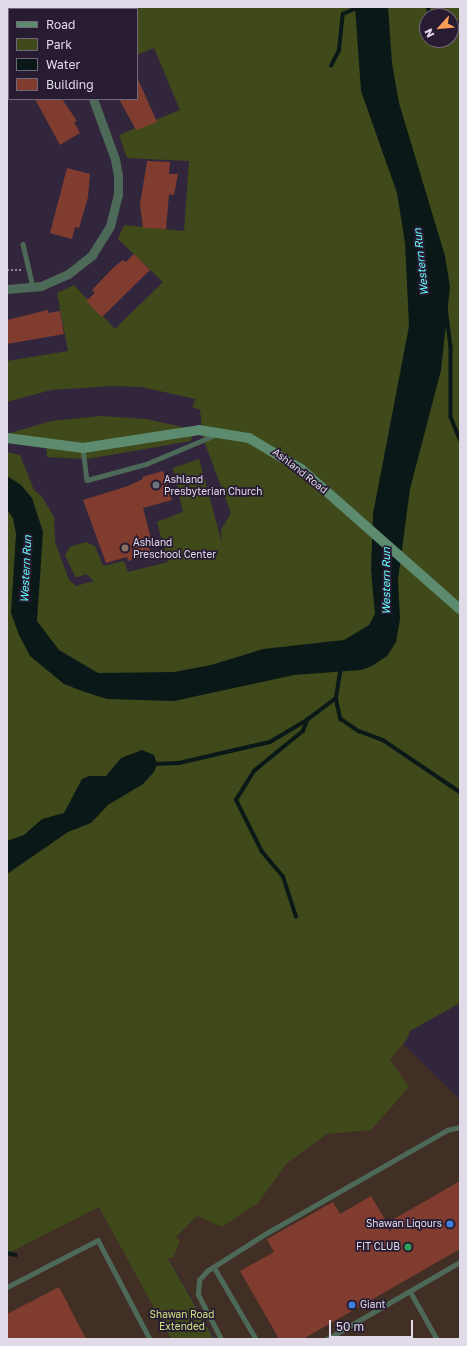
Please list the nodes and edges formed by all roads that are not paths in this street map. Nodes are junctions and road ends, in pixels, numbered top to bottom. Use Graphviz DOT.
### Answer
graph roads {
  1 [pos="93,100"];
  2 [pos="23,244"];
  3 [pos="33,287"];
  4 [pos="7,289"];
  5 [pos="224,431"];
  6 [pos="7,438"];
  7 [pos="83,448"];
  8 [pos="460,609"];
  9 [pos="460,1127"];
  10 [pos="460,1262"];
  11 [pos="214,1266"];
  12 [pos="7,1287"];
  13 [pos="410,1291"];
  14 [pos="150,1339"];
  15 [pos="221,1339"];
  16 [pos="256,1339"];
  17 [pos="327,1339"];
  18 [pos="437,1339"];
  1 -- 3 [label="street"];
  2 -- 3 [label="lane"];
  3 -- 4 [label="street"];
  5 -- 7 [label="main road, Ashland Road"];
  5 -- 7 [label="lane"];
  5 -- 8 [label="main road, Ashland Road"];
  6 -- 7 [label="main road, Ashland Road"];
  9 -- 11 [label="lane"];
  10 -- 13 [label="lane"];
  11 -- 15 [label="lane"];
  11 -- 16 [label="lane"];
  12 -- 14 [label="lane"];
  13 -- 17 [label="lane"];
  13 -- 18 [label="lane"];
}
